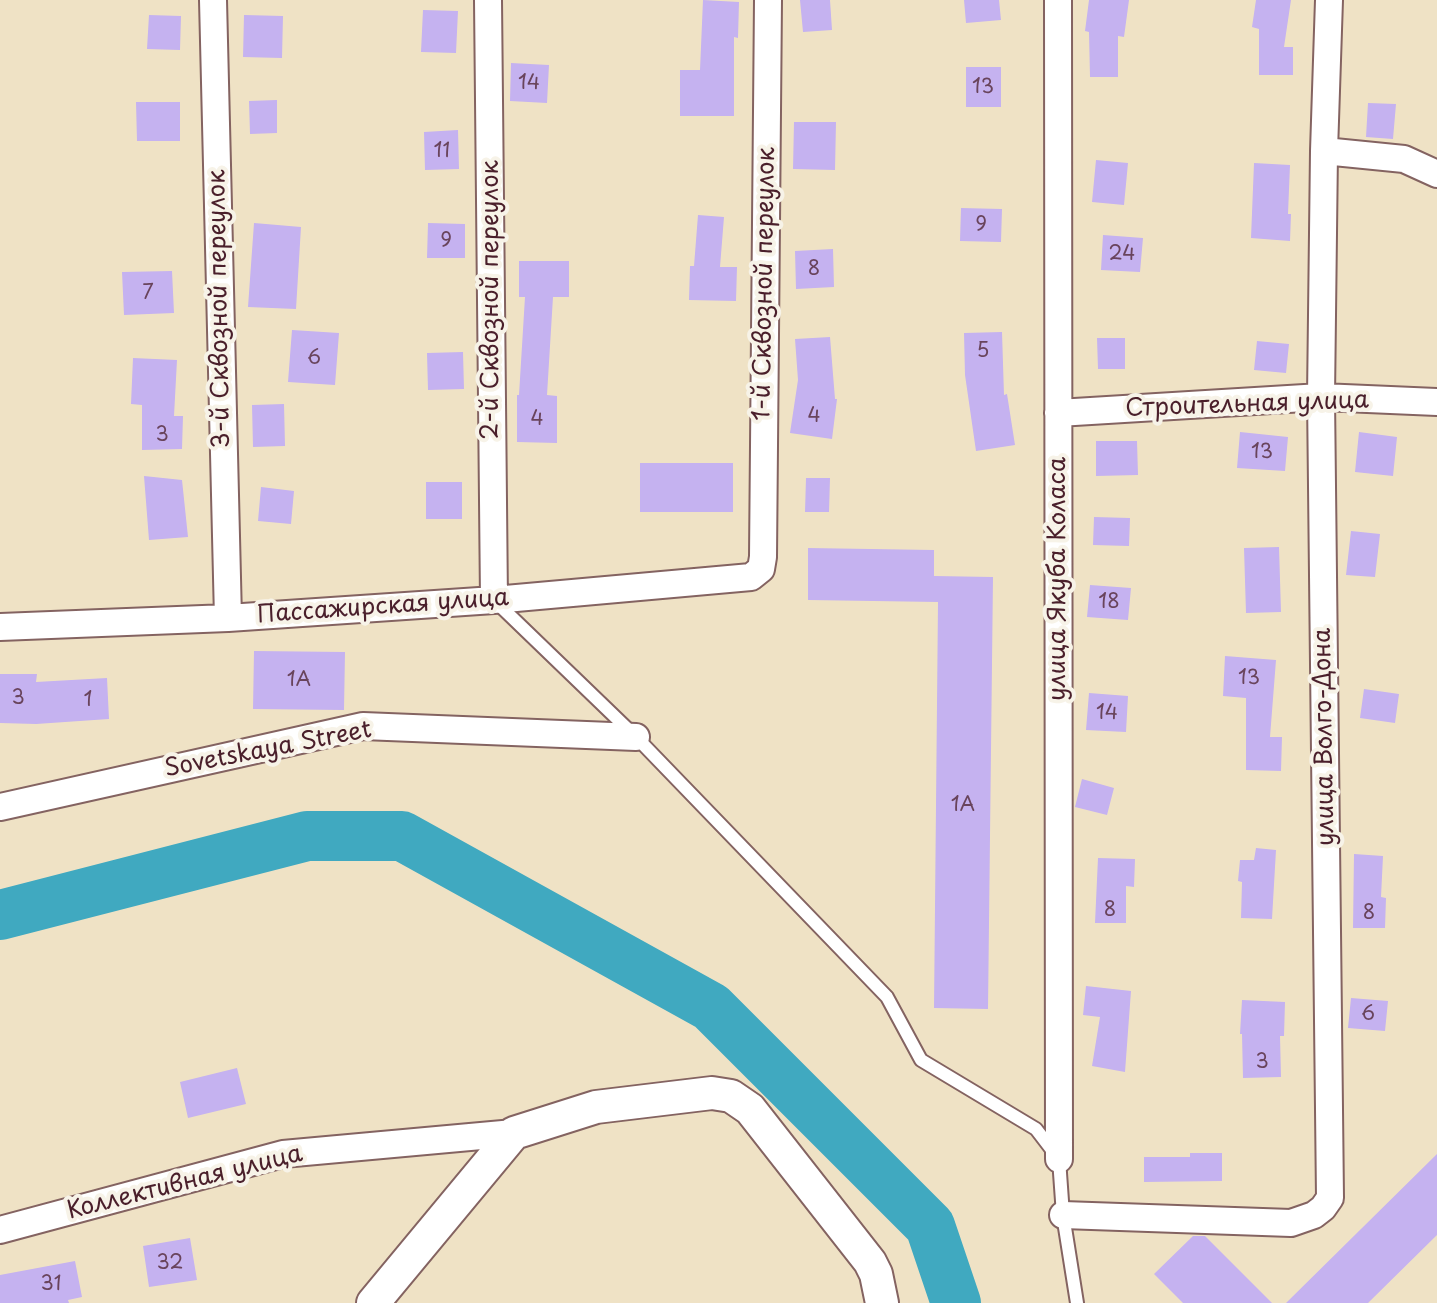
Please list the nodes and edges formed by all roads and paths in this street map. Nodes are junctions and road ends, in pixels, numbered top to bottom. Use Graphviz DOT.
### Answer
graph roads {
  1 [pos="213,0"];
  2 [pos="488,0"];
  3 [pos="768,0"];
  4 [pos="1058,0"];
  5 [pos="1329,0"];
  6 [pos="1324,151"];
  7 [pos="1437,174"];
  8 [pos="1321,397"];
  9 [pos="1437,402"];
  10 [pos="1058,413"];
  11 [pos="761,569"];
  12 [pos="494,600"];
  13 [pos="228,618"];
  14 [pos="0,627"];
  15 [pos="636,737"];
  16 [pos="0,807"];
  17 [pos="514,1133"];
  18 [pos="1059,1159"];
  19 [pos="1063,1215"];
  20 [pos="0,1230"];
  21 [pos="373,1303"];
  22 [pos="882,1303"];
  23 [pos="1077,1303"];
  1 -- 13 [label="street, 3-й Сквозной переулок"];
  2 -- 12 [label="street, 2-й Сквозной переулок"];
  3 -- 11 [label="street, 1-й Сквозной переулок"];
  4 -- 10 [label="street, улица Якуба Коласа"];
  5 -- 6 [label="street, улица Волго-Дона"];
  6 -- 7 [label="street"];
  6 -- 8 [label="street, улица Волго-Дона"];
  8 -- 9 [label="street, Строительная улица"];
  8 -- 10 [label="street, Строительная улица"];
  8 -- 19 [label="street, улица Волго-Дона"];
  10 -- 18 [label="street, улица Якуба Коласа"];
  11 -- 12 [label="street, Пассажирская улица"];
  12 -- 13 [label="street, Пассажирская улица"];
  12 -- 15 [label="lane"];
  13 -- 14 [label="street, Пассажирская улица"];
  15 -- 16 [label="street, Sovetskaya Street"];
  15 -- 18 [label="lane"];
  17 -- 20 [label="street, Коллективная улица"];
  17 -- 21 [label="street"];
  17 -- 22 [label="street"];
  18 -- 19 [label="lane"];
  19 -- 23 [label="lane"];
}
